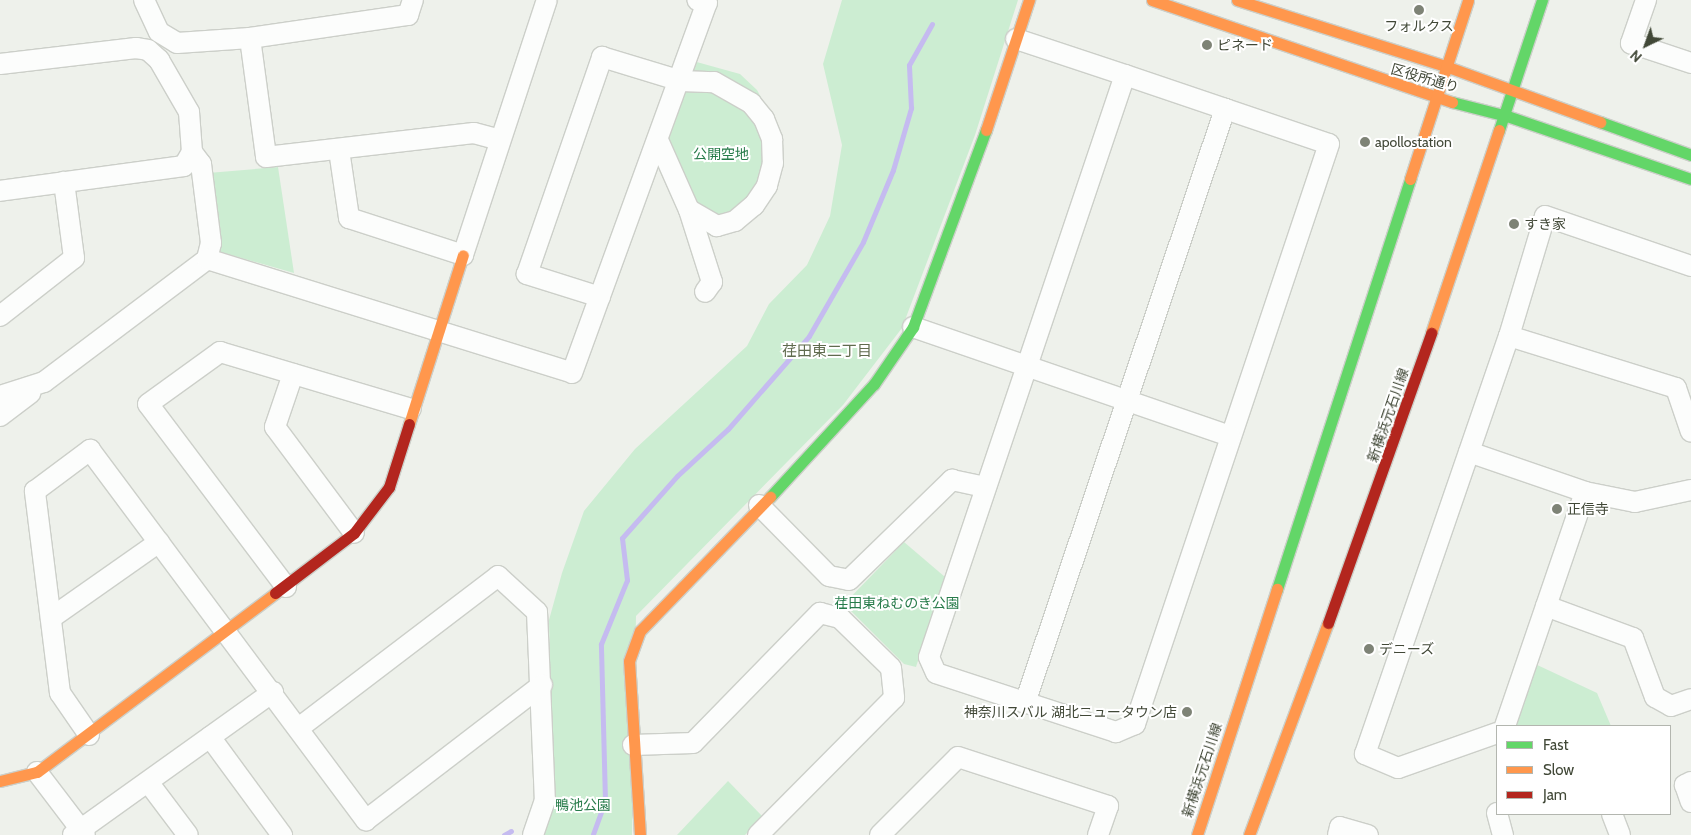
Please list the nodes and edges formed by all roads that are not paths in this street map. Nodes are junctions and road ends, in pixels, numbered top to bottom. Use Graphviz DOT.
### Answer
graph roads {
  1 [pos="144,0"];
  2 [pos="413,0"];
  3 [pos="547,0"];
  4 [pos="697,0"];
  5 [pos="1029,0"];
  6 [pos="1152,0"];
  7 [pos="1237,0"];
  8 [pos="1468,0"];
  9 [pos="1542,0"];
  10 [pos="1646,0"];
  11 [pos="250,38"];
  12 [pos="1016,39"];
  13 [pos="1691,63"];
  14 [pos="0,64"];
  15 [pos="1448,67"];
  16 [pos="1125,75"];
  17 [pos="681,81"];
  18 [pos="1514,90"];
  19 [pos="1438,97"];
  20 [pos="1224,109"];
  21 [pos="1506,116"];
  22 [pos="500,140"];
  23 [pos="658,140"];
  24 [pos="339,150"];
  25 [pos="192,152"];
  26 [pos="1691,155"];
  27 [pos="1691,179"];
  28 [pos="64,182"];
  29 [pos="0,191"];
  30 [pos="689,210"];
  31 [pos="463,255"];
  32 [pos="207,259"];
  33 [pos="1691,266"];
  34 [pos="705,292"];
  35 [pos="600,297"];
  36 [pos="0,316"];
  37 [pos="913,327"];
  38 [pos="439,332"];
  39 [pos="1509,336"];
  40 [pos="1023,366"];
  41 [pos="293,374"];
  42 [pos="44,382"];
  43 [pos="0,396"];
  44 [pos="1126,400"];
  45 [pos="411,409"];
  46 [pos="0,416"];
  47 [pos="1691,432"];
  48 [pos="1230,436"];
  49 [pos="1469,452"];
  50 [pos="984,487"];
  51 [pos="1691,490"];
  52 [pos="1585,492"];
  53 [pos="760,505"];
  54 [pos="354,533"];
  55 [pos="159,542"];
  56 [pos="286,587"];
  57 [pos="1546,606"];
  58 [pos="51,618"];
  59 [pos="228,632"];
  60 [pos="542,685"];
  61 [pos="274,692"];
  62 [pos="1691,699"];
  63 [pos="1025,703"];
  64 [pos="1505,725"];
  65 [pos="300,727"];
  66 [pos="1496,733"];
  67 [pos="89,735"];
  68 [pos="210,737"];
  69 [pos="633,745"];
  70 [pos="37,772"];
  71 [pos="0,781"];
  72 [pos="148,782"];
  73 [pos="1691,782"];
  74 [pos="1691,802"];
  75 [pos="1498,815"];
  76 [pos="1612,815"];
  77 [pos="80,834"];
  78 [pos="188,835"];
  79 [pos="282,835"];
  80 [pos="533,835"];
  81 [pos="640,835"];
  82 [pos="758,835"];
  83 [pos="880,835"];
  84 [pos="1098,835"];
  85 [pos="1197,835"];
  86 [pos="1249,835"];
  87 [pos="1338,835"];
  88 [pos="1368,835"];
  89 [pos="1503,835"];
  90 [pos="1620,835"];
  1 -- 11 [label="street"];
  2 -- 11 [label="street"];
  3 -- 31 [label="street"];
  4 -- 17 [label="street"];
  5 -- 12 [label="street"];
  6 -- 19 [label="street, 区役所通り"];
  7 -- 15 [label="street, 区役所通り"];
  8 -- 15 [label="street, 新横浜元石川線"];
  9 -- 18 [label="street, 新横浜元石川線"];
  10 -- 13 [label="street"];
  11 -- 24 [label="street"];
  12 -- 16 [label="street"];
  12 -- 37 [label="street"];
  14 -- 25 [label="street"];
  15 -- 18 [label="street, 区役所通り"];
  15 -- 19 [label="street, 新横浜元石川線"];
  16 -- 20 [label="street"];
  16 -- 40 [label="street"];
  17 -- 23 [label="street"];
  17 -- 30 [label="street"];
  17 -- 35 [label="street"];
  18 -- 21 [label="street, 新横浜元石川線"];
  18 -- 26 [label="street, 区役所通り"];
  19 -- 21 [label="street, 区役所通り"];
  19 -- 85 [label="street, 新横浜元石川線"];
  20 -- 44 [label="street"];
  20 -- 48 [label="street"];
  21 -- 27 [label="street, 区役所通り"];
  21 -- 86 [label="street, 新横浜元石川線"];
  22 -- 24 [label="street"];
  23 -- 30 [label="street"];
  23 -- 35 [label="street"];
  24 -- 31 [label="street"];
  25 -- 28 [label="street"];
  25 -- 32 [label="street"];
  28 -- 29 [label="street"];
  28 -- 36 [label="street"];
  30 -- 34 [label="street"];
  31 -- 38 [label="street"];
  32 -- 38 [label="street"];
  32 -- 42 [label="street"];
  33 -- 39 [label="street"];
  35 -- 38 [label="street"];
  37 -- 40 [label="street"];
  37 -- 53 [label="street"];
  38 -- 45 [label="street"];
  39 -- 47 [label="street"];
  39 -- 49 [label="street"];
  40 -- 44 [label="street"];
  40 -- 50 [label="street"];
  41 -- 45 [label="street"];
  41 -- 54 [label="street"];
  41 -- 56 [label="street"];
  42 -- 43 [label="street"];
  42 -- 46 [label="street"];
  44 -- 48 [label="street"];
  44 -- 63 [label="street"];
  45 -- 54 [label="street"];
  48 -- 63 [label="street"];
  49 -- 52 [label="street"];
  49 -- 66 [label="street"];
  50 -- 53 [label="street"];
  50 -- 63 [label="street"];
  51 -- 52 [label="street"];
  52 -- 57 [label="street"];
  53 -- 69 [label="street"];
  54 -- 56 [label="street"];
  55 -- 58 [label="street"];
  55 -- 58 [label="street"];
  55 -- 59 [label="street"];
  56 -- 59 [label="street"];
  57 -- 62 [label="street"];
  57 -- 64 [label="street"];
  58 -- 67 [label="street"];
  59 -- 61 [label="street"];
  59 -- 67 [label="street"];
  60 -- 65 [label="street"];
  60 -- 65 [label="street"];
  60 -- 80 [label="street"];
  61 -- 65 [label="street"];
  61 -- 68 [label="street"];
  67 -- 70 [label="street"];
  68 -- 72 [label="street"];
  68 -- 79 [label="street"];
  69 -- 81 [label="street"];
  69 -- 82 [label="street"];
  70 -- 71 [label="street"];
  70 -- 77 [label="street"];
  72 -- 77 [label="street"];
  72 -- 78 [label="street"];
  73 -- 74 [label="street"];
  75 -- 89 [label="street"];
  76 -- 90 [label="street"];
  83 -- 84 [label="street"];
  87 -- 88 [label="street"];
}
